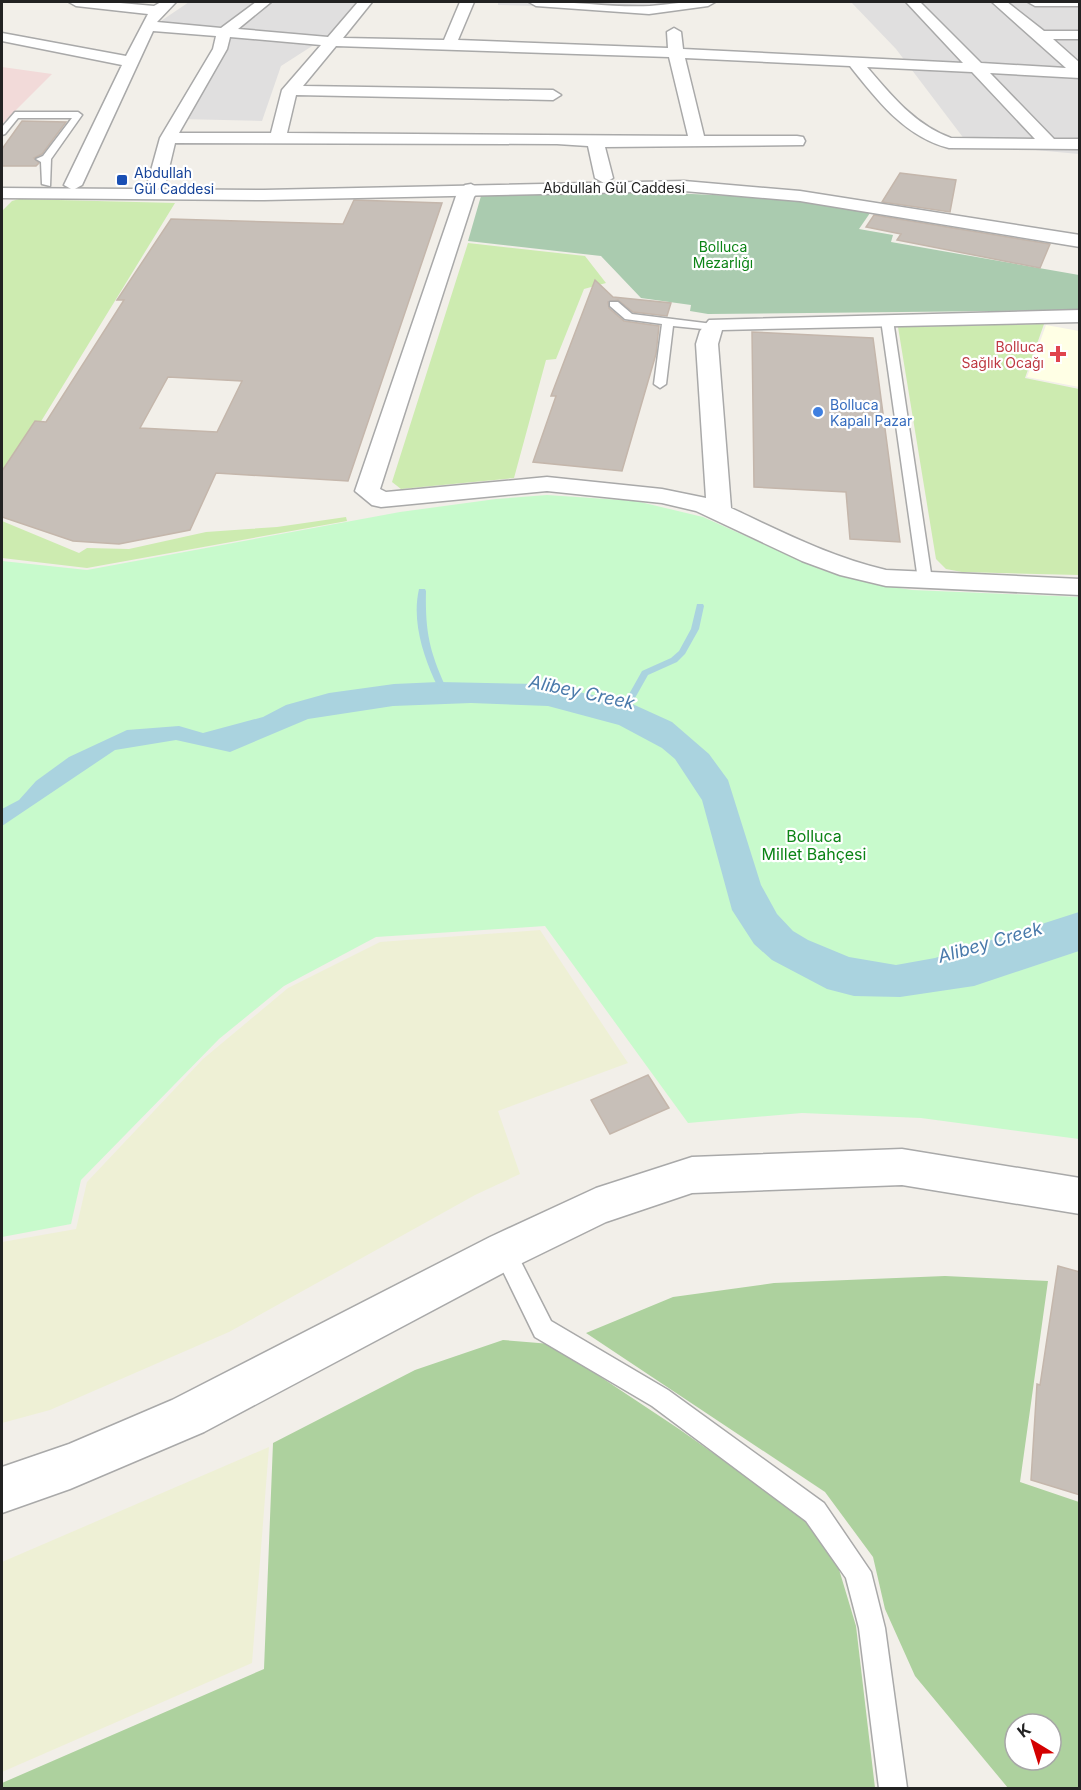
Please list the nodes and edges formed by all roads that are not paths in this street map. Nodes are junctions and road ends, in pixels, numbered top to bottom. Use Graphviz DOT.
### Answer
graph roads {
  1 [pos="76,2"];
  2 [pos="264,2"];
  3 [pos="365,2"];
  4 [pos="467,2"];
  5 [pos="536,2"];
  6 [pos="708,2"];
  7 [pos="913,2"];
  8 [pos="999,2"];
  9 [pos="1035,2"];
  10 [pos="1080,2"];
  11 [pos="664,4"];
  12 [pos="163,6"];
  13 [pos="148,26"];
  14 [pos="224,33"];
  15 [pos="1040,35"];
  16 [pos="1080,35"];
  17 [pos="2,37"];
  18 [pos="334,42"];
  19 [pos="448,47"];
  20 [pos="558,47"];
  21 [pos="676,53"];
  22 [pos="854,61"];
  23 [pos="131,62"];
  24 [pos="981,69"];
  25 [pos="1080,73"];
  26 [pos="290,90"];
  27 [pos="2,132"];
  28 [pos="168,138"];
  29 [pos="278,138"];
  30 [pos="697,141"];
  31 [pos="797,141"];
  32 [pos="594,142"];
  33 [pos="1050,144"];
  34 [pos="1080,144"];
  35 [pos="604,178"];
  36 [pos="47,184"];
  37 [pos="156,185"];
  38 [pos="71,189"];
  39 [pos="471,189"];
  40 [pos="3,192"];
  41 [pos="1080,231"];
  42 [pos="1080,241"];
  43 [pos="614,304"];
  44 [pos="1080,316"];
  45 [pos="887,320"];
  46 [pos="668,321"];
  47 [pos="713,327"];
  48 [pos="660,384"];
  49 [pos="719,512"];
  50 [pos="925,580"];
  51 [pos="1080,587"];
  52 [pos="1080,1196"];
  53 [pos="504,1251"];
  54 [pos="2,1490"];
  55 [pos="893,1788"];
  1 -- 12 [label="street"];
  2 -- 14 [label="street"];
  3 -- 18 [label="street"];
  4 -- 19 [label="street"];
  5 -- 11 [label="street"];
  6 -- 11 [label="street"];
  7 -- 24 [label="street"];
  8 -- 15 [label="street"];
  9 -- 10 [label="street"];
  11 -- 21 [label="street"];
  12 -- 13 [label="street"];
  13 -- 14 [label="street"];
  13 -- 23 [label="street"];
  14 -- 18 [label="street"];
  14 -- 28 [label="street"];
  15 -- 16 [label="street"];
  15 -- 25 [label="street"];
  17 -- 23 [label="street"];
  18 -- 19 [label="street"];
  18 -- 26 [label="street"];
  19 -- 20 [label="street"];
  20 -- 21 [label="street"];
  20 -- 26 [label="street"];
  21 -- 22 [label="street"];
  21 -- 30 [label="street"];
  22 -- 24 [label="street"];
  22 -- 33 [label="street"];
  23 -- 38 [label="street"];
  24 -- 25 [label="street"];
  24 -- 33 [label="street"];
  26 -- 29 [label="street"];
  27 -- 36 [label="lane"];
  28 -- 29 [label="street"];
  28 -- 37 [label="street"];
  29 -- 32 [label="street"];
  30 -- 31 [label="street"];
  30 -- 32 [label="street"];
  32 -- 35 [label="street"];
  33 -- 34 [label="street"];
  35 -- 37 [label="street, Abdullah Gül Caddesi"];
  35 -- 41 [label="street, Abdullah Gül Caddesi"];
  36 -- 38 [label="street, Abdullah Gül Caddesi"];
  36 -- 40 [label="street, Abdullah Gül Caddesi"];
  37 -- 38 [label="street, Abdullah Gül Caddesi"];
  38 -- 39 [label="street, Abdullah Gül Caddesi"];
  38 -- 40 [label="street, Abdullah Gül Caddesi"];
  39 -- 42 [label="street, Abdullah Gül Caddesi"];
  39 -- 49 [label="street"];
  43 -- 46 [label="lane"];
  44 -- 45 [label="street"];
  45 -- 47 [label="street"];
  45 -- 50 [label="lane"];
  46 -- 47 [label="lane"];
  46 -- 48 [label="lane"];
  47 -- 49 [label="street"];
  49 -- 50 [label="street"];
  50 -- 51 [label="street"];
  52 -- 53 [label="street"];
  53 -- 54 [label="street"];
  53 -- 55 [label="lane"];
}
